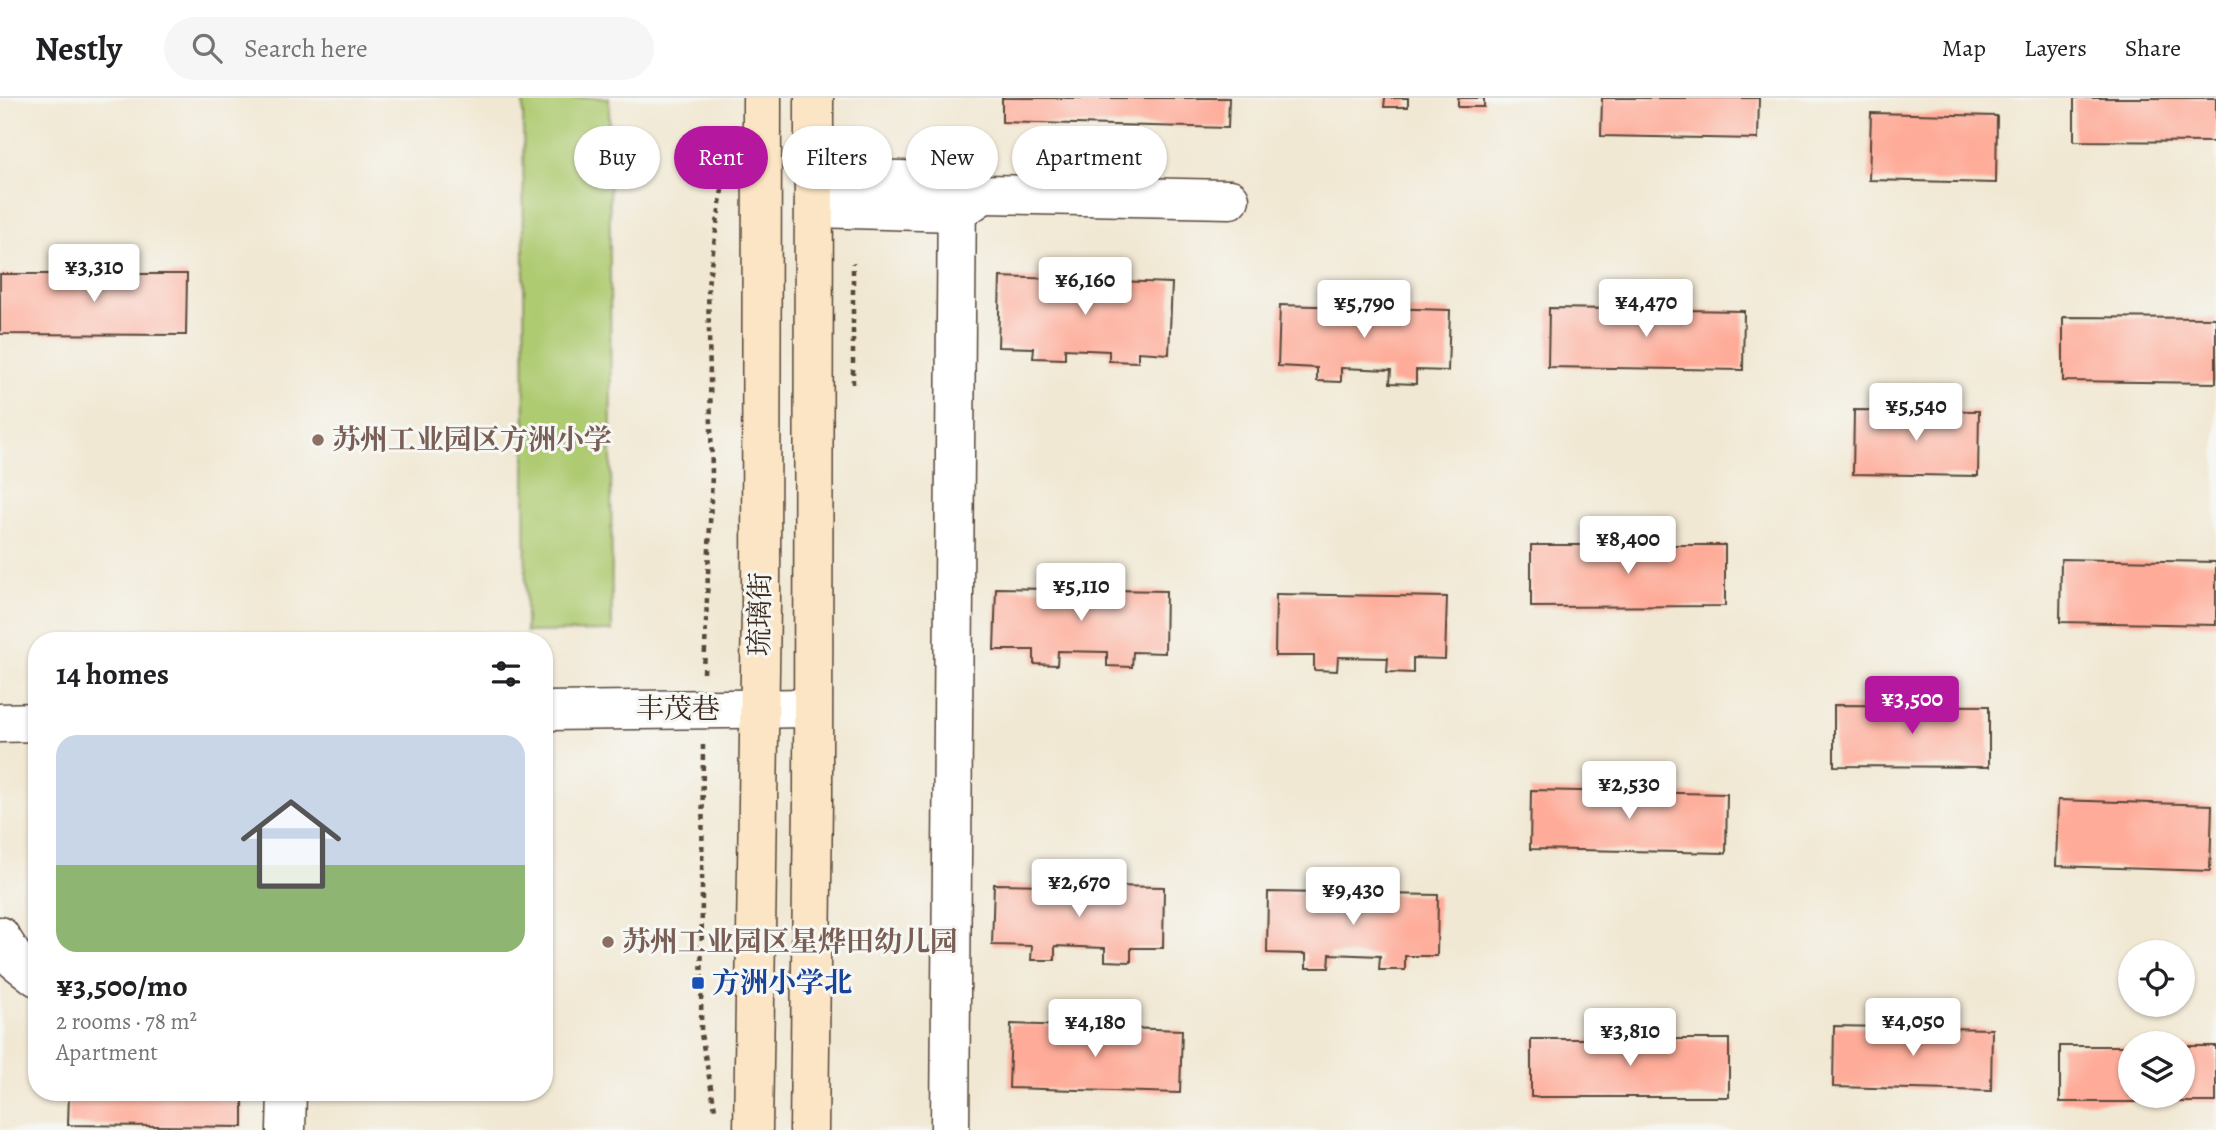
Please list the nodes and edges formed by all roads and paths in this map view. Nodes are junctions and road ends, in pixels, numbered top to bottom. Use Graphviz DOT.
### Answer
graph roads {
  1 [pos="762,98"];
  2 [pos="814,98"];
  3 [pos="722,189"];
  4 [pos="814,193"];
  5 [pos="966,196"];
  6 [pos="1230,199"];
  7 [pos="704,708"];
  8 [pos="812,708"];
  9 [pos="758,709"];
  10 [pos="553,711"];
  11 [pos="28,722"];
  12 [pos="0,723"];
  13 [pos="0,936"];
  14 [pos="28,970"];
  15 [pos="287,1101"];
  16 [pos="716,1114"];
  17 [pos="286,1130"];
  18 [pos="753,1130"];
  19 [pos="808,1130"];
  20 [pos="950,1130"];
  1 -- 9 [label="main road, 琉璃街"];
  2 -- 4 [label="main road, 琉璃街"];
  3 -- 7 [label="path"];
  4 -- 5 [label="street"];
  4 -- 8 [label="main road, 琉璃街"];
  5 -- 6 [label="street"];
  5 -- 20 [label="street"];
  7 -- 9 [label="street, 丰茂巷"];
  7 -- 10 [label="street, 丰茂巷"];
  7 -- 16 [label="path"];
  8 -- 9 [label="street, 丰茂巷"];
  8 -- 19 [label="main road, 琉璃街"];
  9 -- 18 [label="main road, 琉璃街"];
  11 -- 12 [label="street"];
  13 -- 14 [label="street"];
  15 -- 17 [label="street"];
}
